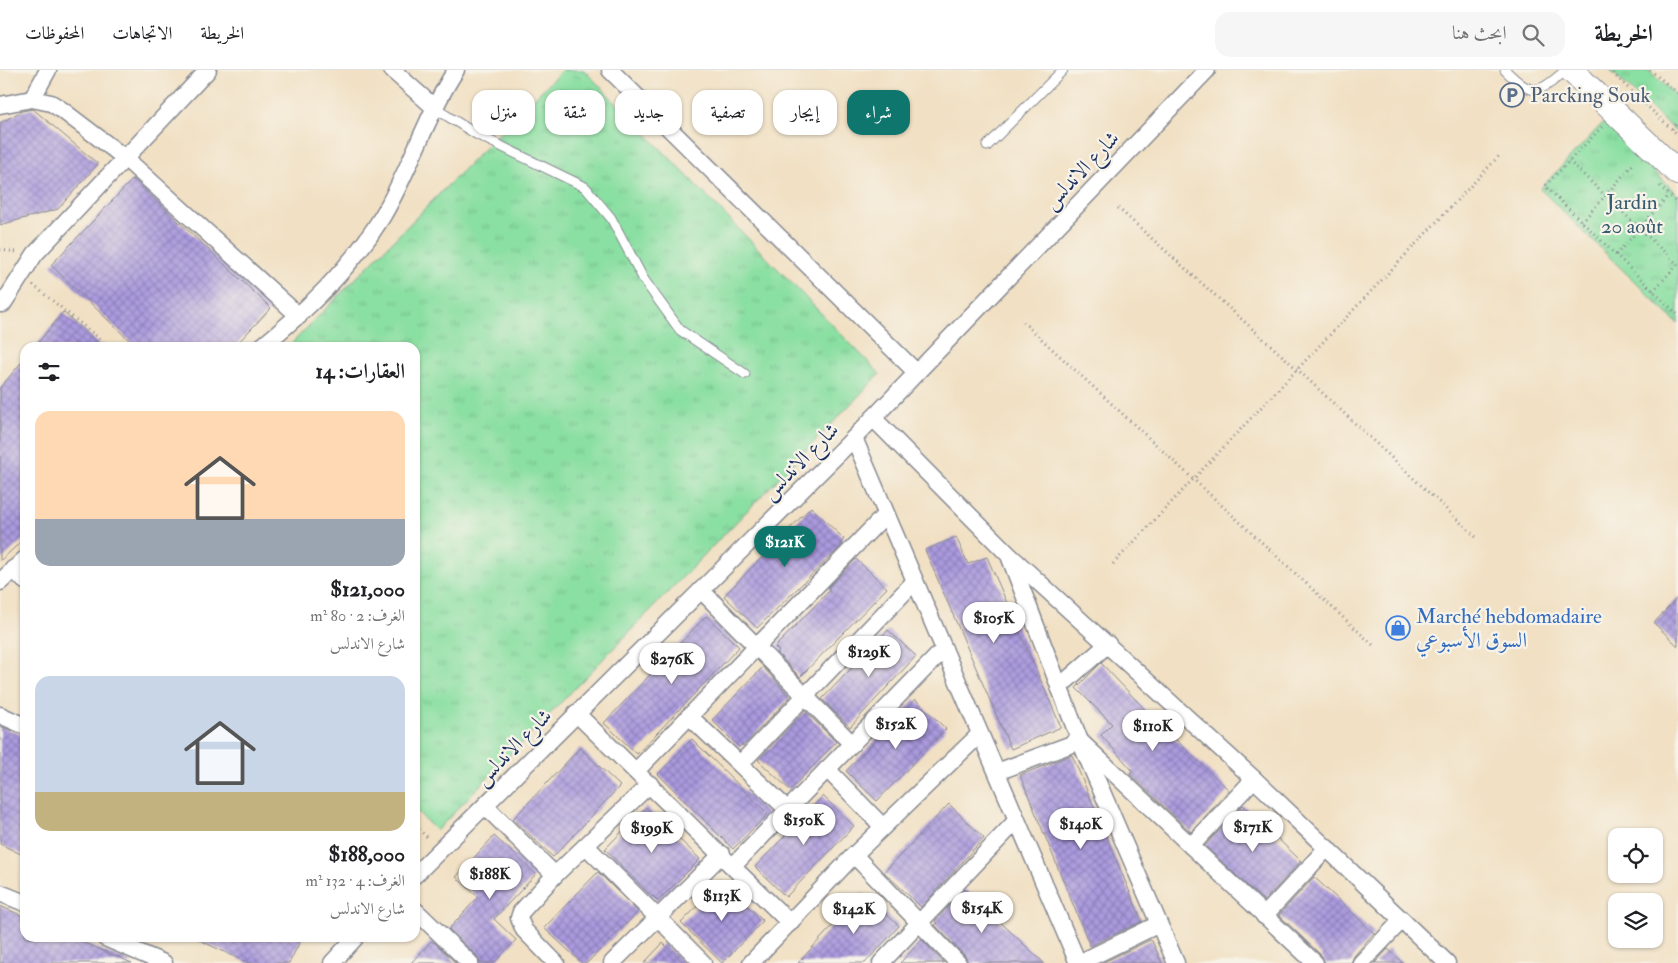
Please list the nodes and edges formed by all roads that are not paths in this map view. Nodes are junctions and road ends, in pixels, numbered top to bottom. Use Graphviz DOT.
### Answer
graph roads {
  1 [pos="48,70"];
  2 [pos="208,70"];
  3 [pos="392,70"];
  4 [pos="456,70"];
  5 [pos="610,70"];
  6 [pos="1063,70"];
  7 [pos="1207,70"];
  8 [pos="1505,70"];
  9 [pos="1566,70"];
  10 [pos="1572,70"];
  11 [pos="32,99"];
  12 [pos="0,105"];
  13 [pos="436,108"];
  14 [pos="987,146"];
  15 [pos="125,158"];
  16 [pos="1678,172"];
  17 [pos="0,304"];
  18 [pos="299,316"];
  19 [pos="267,342"];
  20 [pos="916,372"];
  21 [pos="746,374"];
  22 [pos="873,418"];
  23 [pos="854,438"];
  24 [pos="886,514"];
  25 [pos="1008,554"];
  26 [pos="19,564"];
  27 [pos="914,580"];
  28 [pos="0,582"];
  29 [pos="701,590"];
  30 [pos="1108,644"];
  31 [pos="756,647"];
  32 [pos="944,648"];
  33 [pos="1059,687"];
  34 [pos="804,696"];
  35 [pos="576,713"];
  36 [pos="0,715"];
  37 [pos="690,716"];
  38 [pos="20,724"];
  39 [pos="980,734"];
  40 [pos="1080,741"];
  41 [pos="852,744"];
  42 [pos="740,764"];
  43 [pos="827,769"];
  44 [pos="636,771"];
  45 [pos="997,772"];
  46 [pos="1254,778"];
  47 [pos="650,784"];
  48 [pos="485,806"];
  49 [pos="788,810"];
  50 [pos="1017,820"];
  51 [pos="883,826"];
  52 [pos="586,846"];
  53 [pos="1191,846"];
  54 [pos="1327,848"];
  55 [pos="854,855"];
  56 [pos="728,860"];
  57 [pos="420,870"];
  58 [pos="555,875"];
  59 [pos="0,893"];
  60 [pos="20,901"];
  61 [pos="420,915"];
  62 [pos="1264,916"];
  63 [pos="658,917"];
  64 [pos="1402,920"];
  65 [pos="790,923"];
  66 [pos="919,923"];
  67 [pos="1159,924"];
  68 [pos="114,942"];
  69 [pos="351,942"];
  70 [pos="554,962"];
  71 [pos="164,963"];
  72 [pos="332,963"];
  73 [pos="470,963"];
  74 [pos="612,963"];
  75 [pos="703,963"];
  76 [pos="752,963"];
  77 [pos="881,963"];
  78 [pos="958,963"];
  79 [pos="1078,963"];
  80 [pos="1176,963"];
  81 [pos="1315,963"];
  82 [pos="1361,963"];
  83 [pos="1447,963"];
  1 -- 11 [label="street"];
  2 -- 15 [label="street"];
  3 -- 13 [label="street"];
  4 -- 13 [label="street"];
  5 -- 20 [label="street"];
  6 -- 14 [label="lane"];
  7 -- 20 [label="street, شارع الاندلس"];
  8 -- 9 [label="lane"];
  10 -- 16 [label="main road"];
  11 -- 12 [label="street"];
  11 -- 15 [label="street"];
  13 -- 18 [label="street"];
  13 -- 21 [label="lane"];
  15 -- 17 [label="street"];
  15 -- 18 [label="street"];
  18 -- 19 [label="street"];
  20 -- 22 [label="street, شارع الاندلس"];
  22 -- 23 [label="street, شارع الاندلس"];
  22 -- 25 [label="street"];
  23 -- 24 [label="street"];
  23 -- 29 [label="street, شارع الاندلس"];
  24 -- 27 [label="street"];
  24 -- 31 [label="street"];
  25 -- 30 [label="street"];
  25 -- 33 [label="street"];
  26 -- 28 [label="street"];
  27 -- 32 [label="street"];
  27 -- 34 [label="street"];
  29 -- 31 [label="street"];
  29 -- 35 [label="street, شارع الاندلس"];
  30 -- 33 [label="street"];
  30 -- 46 [label="street"];
  31 -- 34 [label="street"];
  31 -- 37 [label="street"];
  32 -- 39 [label="street"];
  32 -- 41 [label="street"];
  33 -- 40 [label="street"];
  34 -- 41 [label="street"];
  34 -- 42 [label="street"];
  35 -- 44 [label="street"];
  35 -- 48 [label="street, شارع الاندلس"];
  36 -- 38 [label="street"];
  37 -- 42 [label="street"];
  37 -- 44 [label="street"];
  39 -- 45 [label="street"];
  39 -- 51 [label="street"];
  40 -- 45 [label="street"];
  40 -- 53 [label="street"];
  40 -- 67 [label="street"];
  41 -- 43 [label="street"];
  42 -- 49 [label="street"];
  43 -- 49 [label="street"];
  43 -- 51 [label="street"];
  44 -- 47 [label="street"];
  45 -- 50 [label="street"];
  46 -- 53 [label="street"];
  46 -- 54 [label="street"];
  47 -- 52 [label="street"];
  47 -- 56 [label="street"];
  48 -- 57 [label="street, شارع الاندلس"];
  48 -- 58 [label="street"];
  49 -- 56 [label="street"];
  50 -- 66 [label="street"];
  50 -- 79 [label="street"];
  51 -- 55 [label="street"];
  52 -- 58 [label="street"];
  52 -- 63 [label="street"];
  53 -- 62 [label="street"];
  54 -- 62 [label="street"];
  54 -- 64 [label="street"];
  55 -- 65 [label="street"];
  55 -- 66 [label="street"];
  56 -- 63 [label="street"];
  56 -- 65 [label="street"];
  58 -- 70 [label="street"];
  59 -- 60 [label="street"];
  61 -- 73 [label="street"];
  62 -- 81 [label="street"];
  63 -- 74 [label="street"];
  63 -- 75 [label="street"];
  64 -- 82 [label="street"];
  64 -- 83 [label="street"];
  65 -- 76 [label="street"];
  66 -- 77 [label="street"];
  66 -- 78 [label="street"];
  67 -- 79 [label="street"];
  67 -- 80 [label="street"];
  68 -- 71 [label="street"];
  69 -- 72 [label="street"];
}
